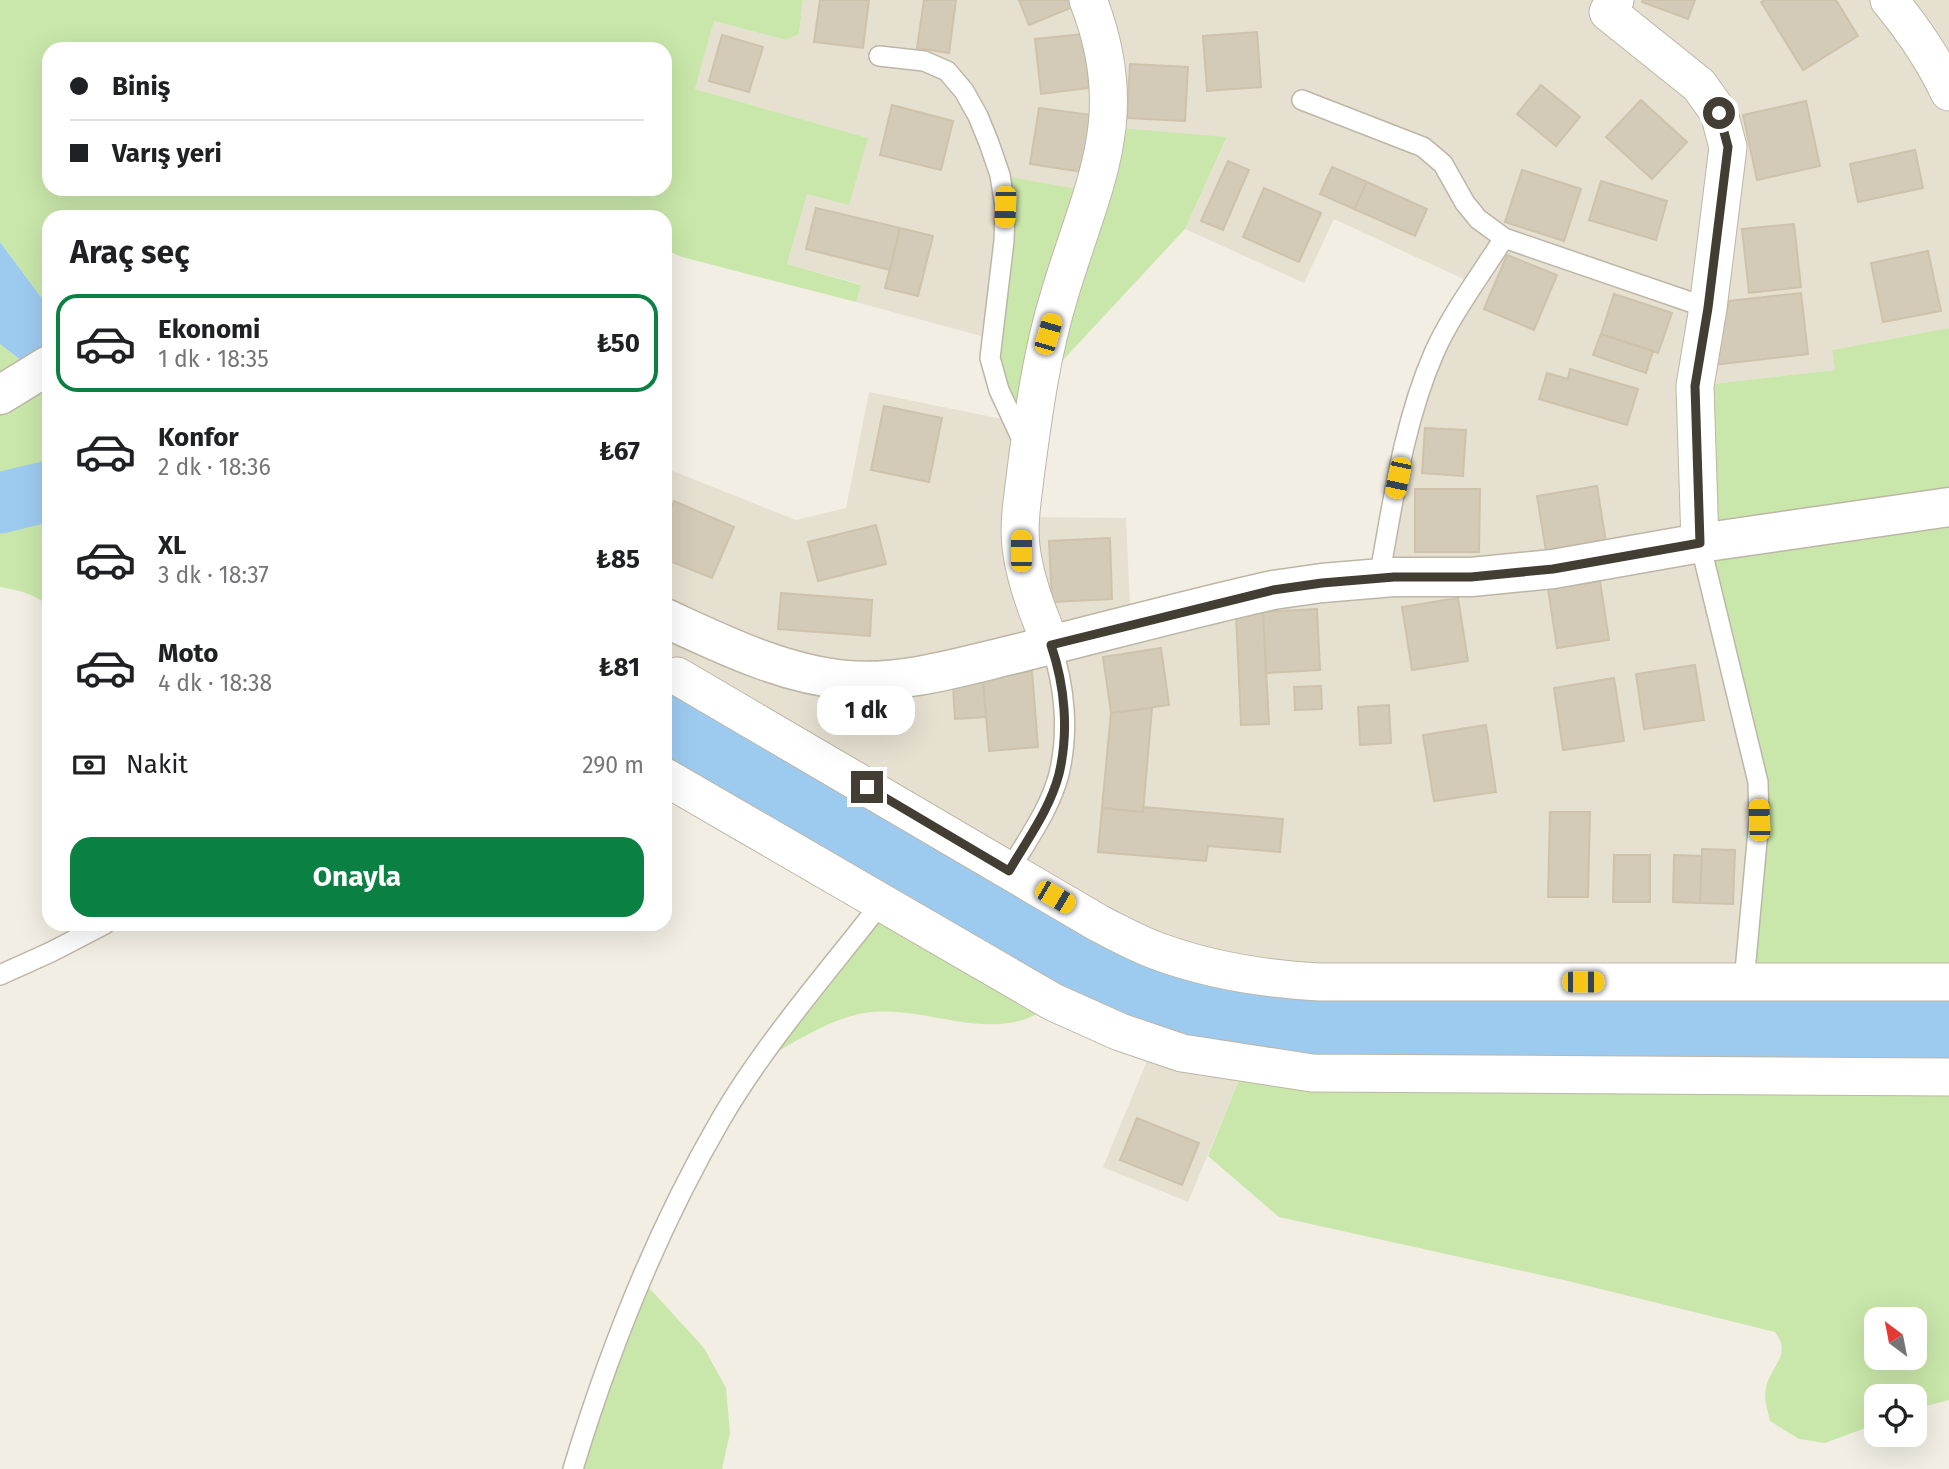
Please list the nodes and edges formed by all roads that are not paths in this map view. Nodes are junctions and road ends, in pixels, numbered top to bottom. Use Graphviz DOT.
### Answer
graph roads {
  1 [pos="1088,0"];
  2 [pos="1889,0"];
  3 [pos="1605,4"];
  4 [pos="879,56"];
  5 [pos="1949,92"];
  6 [pos="1302,100"];
  7 [pos="1504,238"];
  8 [pos="1708,308"];
  9 [pos="42,369"];
  10 [pos="0,395"];
  11 [pos="1028,454"];
  12 [pos="1949,507"];
  13 [pos="1700,543"];
  14 [pos="1379,578"];
  15 [pos="672,621"];
  16 [pos="703,635"];
  17 [pos="1051,645"];
  18 [pos="672,683"];
  19 [pos="672,690"];
  20 [pos="672,781"];
  21 [pos="1009,871"];
  22 [pos="882,902"];
  23 [pos="91,931"];
  24 [pos="0,975"];
  25 [pos="1744,982"];
  26 [pos="1949,982"];
  27 [pos="1949,1077"];
  28 [pos="573,1469"];
  1 -- 11 [label="street"];
  2 -- 5 [label="street"];
  3 -- 8 [label="street"];
  4 -- 11 [label="lane"];
  6 -- 7 [label="lane"];
  7 -- 8 [label="lane"];
  7 -- 14 [label="lane"];
  8 -- 13 [label="street"];
  9 -- 10 [label="street"];
  11 -- 17 [label="street"];
  12 -- 13 [label="street"];
  13 -- 14 [label="street"];
  13 -- 25 [label="lane"];
  14 -- 17 [label="street"];
  15 -- 16 [label="street"];
  16 -- 17 [label="street"];
  16 -- 18 [label="street"];
  17 -- 21 [label="lane"];
  19 -- 21 [label="street"];
  20 -- 22 [label="street"];
  21 -- 25 [label="street"];
  22 -- 27 [label="street"];
  22 -- 28 [label="lane"];
  23 -- 24 [label="lane"];
  25 -- 26 [label="street"];
}
